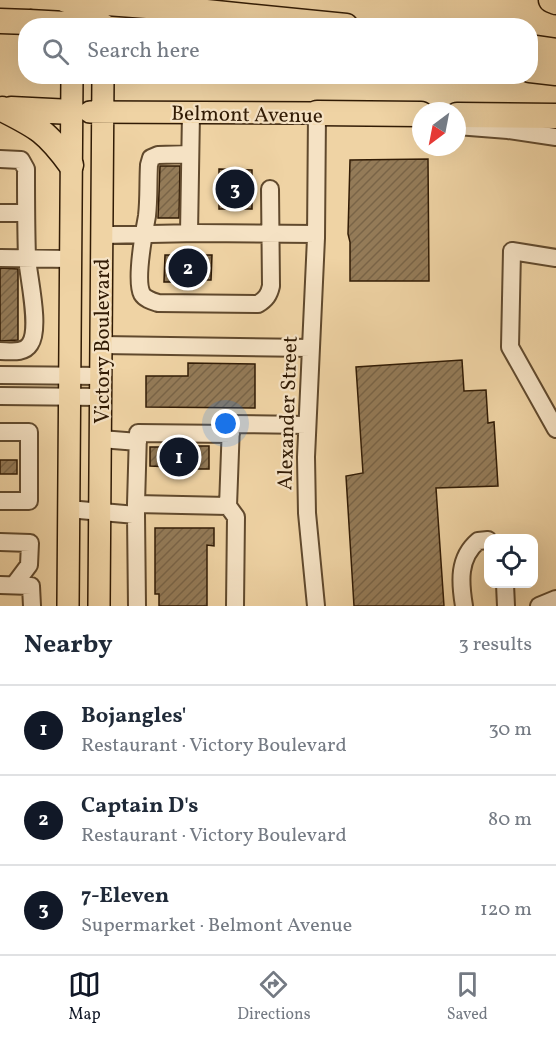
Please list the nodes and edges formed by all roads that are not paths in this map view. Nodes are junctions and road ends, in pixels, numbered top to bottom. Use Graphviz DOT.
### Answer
graph roads {
  1 [pos="66,0"];
  2 [pos="73,0"];
  3 [pos="104,0"];
  4 [pos="551,0"];
  5 [pos="556,2"];
  6 [pos="72,18"];
  7 [pos="103,18"];
  8 [pos="266,18"];
  9 [pos="0,21"];
  10 [pos="18,22"];
  11 [pos="538,48"];
  12 [pos="556,51"];
  13 [pos="538,71"];
  14 [pos="556,73"];
  15 [pos="72,84"];
  16 [pos="103,84"];
  17 [pos="1,109"];
  18 [pos="72,112"];
  19 [pos="103,112"];
  20 [pos="191,113"];
  21 [pos="317,113"];
  22 [pos="412,114"];
  23 [pos="466,115"];
  24 [pos="556,116"];
  25 [pos="412,123"];
  26 [pos="466,127"];
  27 [pos="556,138"];
  28 [pos="190,154"];
  29 [pos="0,159"];
  30 [pos="71,165"];
  31 [pos="270,189"];
  32 [pos="0,213"];
  33 [pos="26,213"];
  34 [pos="189,233"];
  35 [pos="270,233"];
  36 [pos="142,234"];
  37 [pos="316,234"];
  38 [pos="102,235"];
  39 [pos="0,258"];
  40 [pos="27,258"];
  41 [pos="556,258"];
  42 [pos="70,259"];
  43 [pos="102,345"];
  44 [pos="311,348"];
  45 [pos="0,351"];
  46 [pos="0,375"];
  47 [pos="69,386"];
  48 [pos="101,386"];
  49 [pos="0,396"];
  50 [pos="307,425"];
  51 [pos="556,429"];
  52 [pos="0,432"];
  53 [pos="231,434"];
  54 [pos="138,438"];
  55 [pos="101,439"];
  56 [pos="0,501"];
  57 [pos="228,506"];
  58 [pos="68,509"];
  59 [pos="136,510"];
  60 [pos="100,512"];
  61 [pos="484,540"];
  62 [pos="0,542"];
  63 [pos="7,585"];
  64 [pos="505,588"];
  65 [pos="556,599"];
  66 [pos="32,606"];
  67 [pos="68,606"];
  68 [pos="99,606"];
  69 [pos="137,606"];
  70 [pos="235,606"];
  71 [pos="316,606"];
  72 [pos="464,606"];
  73 [pos="506,606"];
  74 [pos="539,606"];
  1 -- 8 [label="highway, bridge"];
  2 -- 6 [label="main road"];
  3 -- 7 [label="main road"];
  4 -- 5 [label="highway"];
  9 -- 10 [label="highway, bridge"];
  11 -- 12 [label="highway"];
  13 -- 14 [label="highway"];
  15 -- 18 [label="main road, Victory Boulevard"];
  16 -- 19 [label="main road, Victory Boulevard"];
  17 -- 18 [label="highway"];
  17 -- 30 [label="highway"];
  18 -- 19 [label="main road, Belmont Avenue"];
  18 -- 30 [label="main road, Victory Boulevard"];
  19 -- 20 [label="main road, Belmont Avenue"];
  19 -- 38 [label="main road, Victory Boulevard"];
  20 -- 21 [label="main road, Belmont Avenue"];
  20 -- 28 [label="street"];
  21 -- 22 [label="highway"];
  21 -- 25 [label="street, Belmont Avenue"];
  21 -- 37 [label="street, Alexander Street"];
  23 -- 24 [label="highway"];
  26 -- 27 [label="street"];
  28 -- 34 [label="street"];
  28 -- 36 [label="street"];
  29 -- 33 [label="street"];
  30 -- 42 [label="main road, Victory Boulevard"];
  31 -- 35 [label="street"];
  32 -- 33 [label="street"];
  33 -- 40 [label="street"];
  34 -- 35 [label="street"];
  34 -- 36 [label="street"];
  35 -- 36 [label="street"];
  35 -- 37 [label="street"];
  36 -- 38 [label="street"];
  37 -- 44 [label="street, Alexander Street"];
  38 -- 43 [label="main road, Victory Boulevard"];
  39 -- 40 [label="street"];
  40 -- 42 [label="street"];
  40 -- 45 [label="street"];
  41 -- 51 [label="street"];
  42 -- 47 [label="main road, Victory Boulevard"];
  43 -- 44 [label="street"];
  43 -- 48 [label="main road, Victory Boulevard"];
  44 -- 50 [label="street, Alexander Street"];
  46 -- 47 [label="street"];
  47 -- 48 [label="street"];
  47 -- 49 [label="street"];
  47 -- 58 [label="main road, Victory Boulevard"];
  48 -- 55 [label="main road, Victory Boulevard"];
  50 -- 53 [label="street"];
  50 -- 71 [label="street, Alexander Street"];
  52 -- 56 [label="street"];
  53 -- 54 [label="street"];
  53 -- 57 [label="street"];
  54 -- 55 [label="street"];
  54 -- 59 [label="street"];
  55 -- 60 [label="main road, Victory Boulevard"];
  57 -- 59 [label="street"];
  57 -- 70 [label="street"];
  58 -- 60 [label="street"];
  58 -- 67 [label="main road, Victory Boulevard"];
  59 -- 60 [label="street"];
  59 -- 69 [label="street"];
  60 -- 68 [label="main road, Victory Boulevard"];
  61 -- 72 [label="street"];
  62 -- 63 [label="street"];
  63 -- 66 [label="street"];
  64 -- 73 [label="street"];
  65 -- 74 [label="street"];
}
